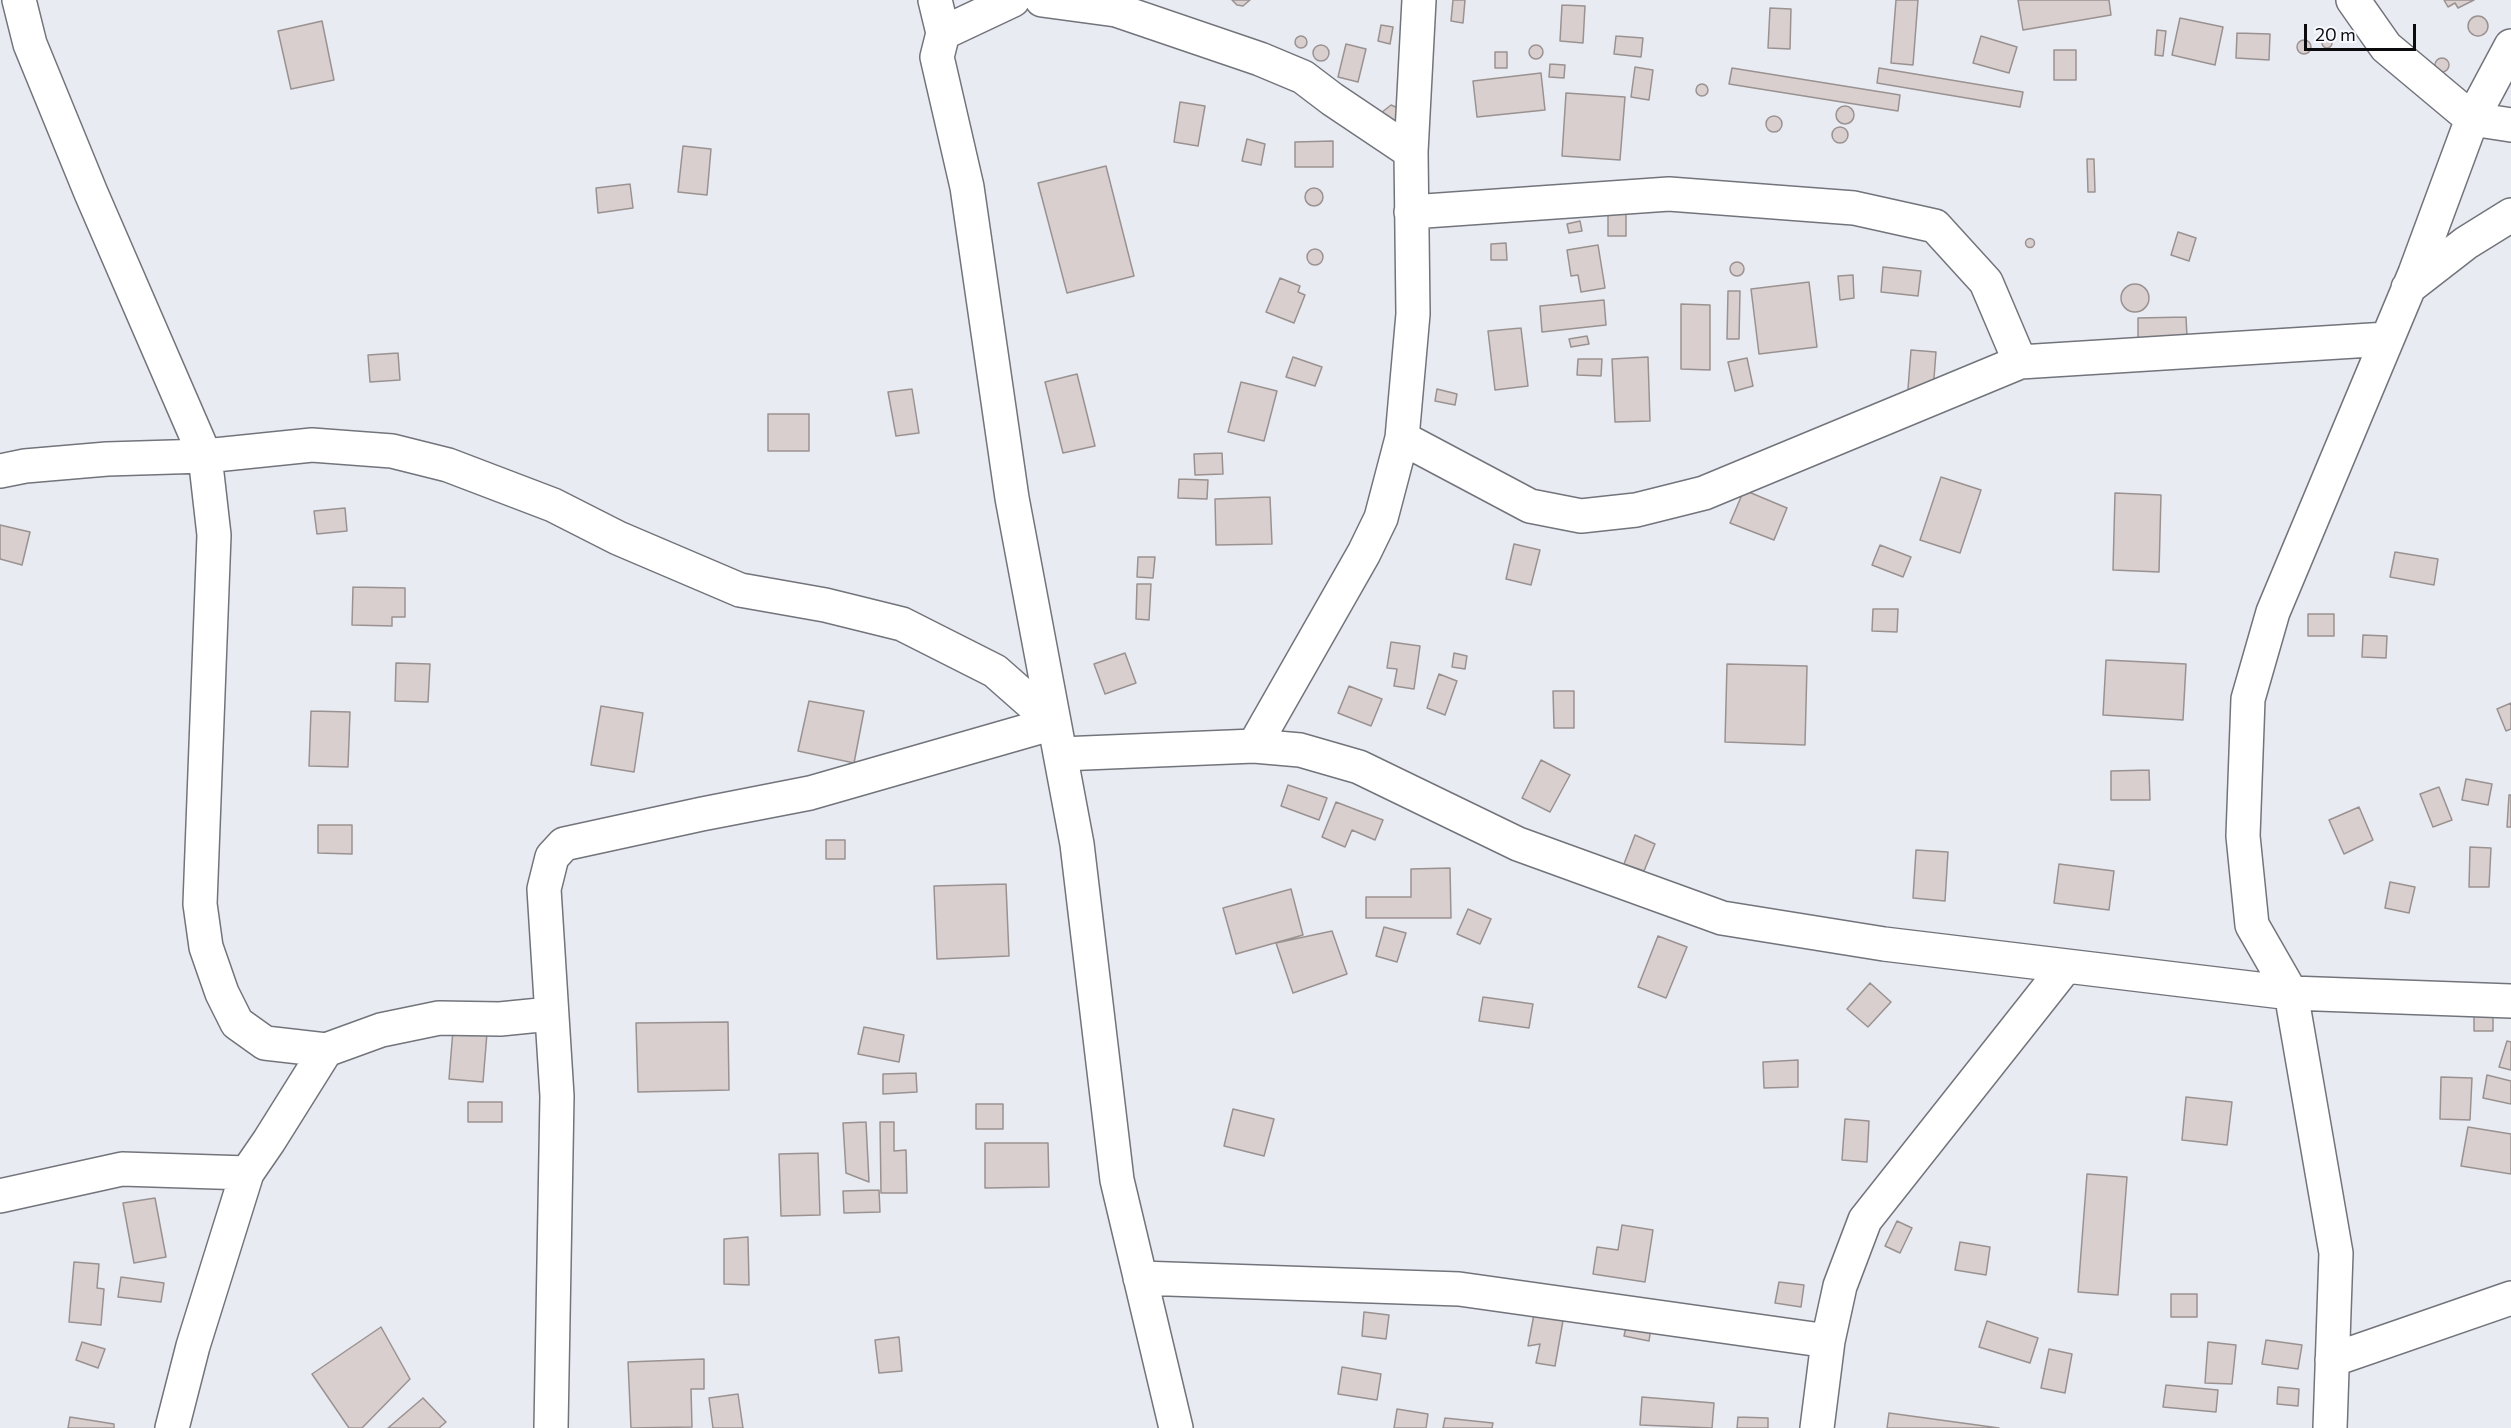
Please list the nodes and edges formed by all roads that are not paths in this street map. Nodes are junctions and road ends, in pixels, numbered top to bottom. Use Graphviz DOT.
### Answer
graph roads {
  1 [pos="19,0"];
  2 [pos="934,0"];
  3 [pos="1013,0"];
  4 [pos="1042,0"];
  5 [pos="1419,0"];
  6 [pos="2353,0"];
  7 [pos="942,33"];
  8 [pos="2511,46"];
  9 [pos="2472,119"];
  10 [pos="2511,125"];
  11 [pos="1411,152"];
  12 [pos="1411,212"];
  13 [pos="2511,215"];
  14 [pos="2408,288"];
  15 [pos="2387,339"];
  16 [pos="2020,362"];
  17 [pos="1402,438"];
  18 [pos="205,456"];
  19 [pos="0,471"];
  20 [pos="1057,739"];
  21 [pos="1254,746"];
  22 [pos="2066,966"];
  23 [pos="2291,993"];
  24 [pos="2511,1001"];
  25 [pos="550,1014"];
  26 [pos="326,1050"];
  27 [pos="247,1173"];
  28 [pos="0,1196"];
  29 [pos="1140,1278"];
  30 [pos="2511,1298"];
  31 [pos="1828,1341"];
  32 [pos="2332,1360"];
  33 [pos="172,1428"];
  34 [pos="551,1428"];
  35 [pos="1176,1428"];
  36 [pos="1817,1428"];
  37 [pos="2330,1428"];
  1 -- 18 [label="street"];
  2 -- 7 [label="street"];
  3 -- 7 [label="street"];
  4 -- 11 [label="street"];
  5 -- 11 [label="street"];
  6 -- 9 [label="street"];
  7 -- 20 [label="street"];
  8 -- 9 [label="street"];
  9 -- 10 [label="street"];
  9 -- 14 [label="street"];
  11 -- 12 [label="street"];
  12 -- 16 [label="street"];
  12 -- 17 [label="street"];
  13 -- 14 [label="street"];
  14 -- 15 [label="street"];
  15 -- 16 [label="street"];
  15 -- 23 [label="street"];
  16 -- 17 [label="street"];
  17 -- 21 [label="street"];
  18 -- 19 [label="street"];
  18 -- 20 [label="street"];
  18 -- 26 [label="street"];
  20 -- 21 [label="street"];
  20 -- 25 [label="street"];
  20 -- 29 [label="street"];
  21 -- 22 [label="street"];
  22 -- 23 [label="street"];
  22 -- 31 [label="street"];
  23 -- 24 [label="street"];
  23 -- 32 [label="street"];
  25 -- 26 [label="street"];
  25 -- 34 [label="street"];
  26 -- 27 [label="street"];
  27 -- 28 [label="street"];
  27 -- 33 [label="street"];
  29 -- 31 [label="street"];
  29 -- 35 [label="street"];
  30 -- 32 [label="street"];
  31 -- 36 [label="street"];
  32 -- 37 [label="street"];
}
